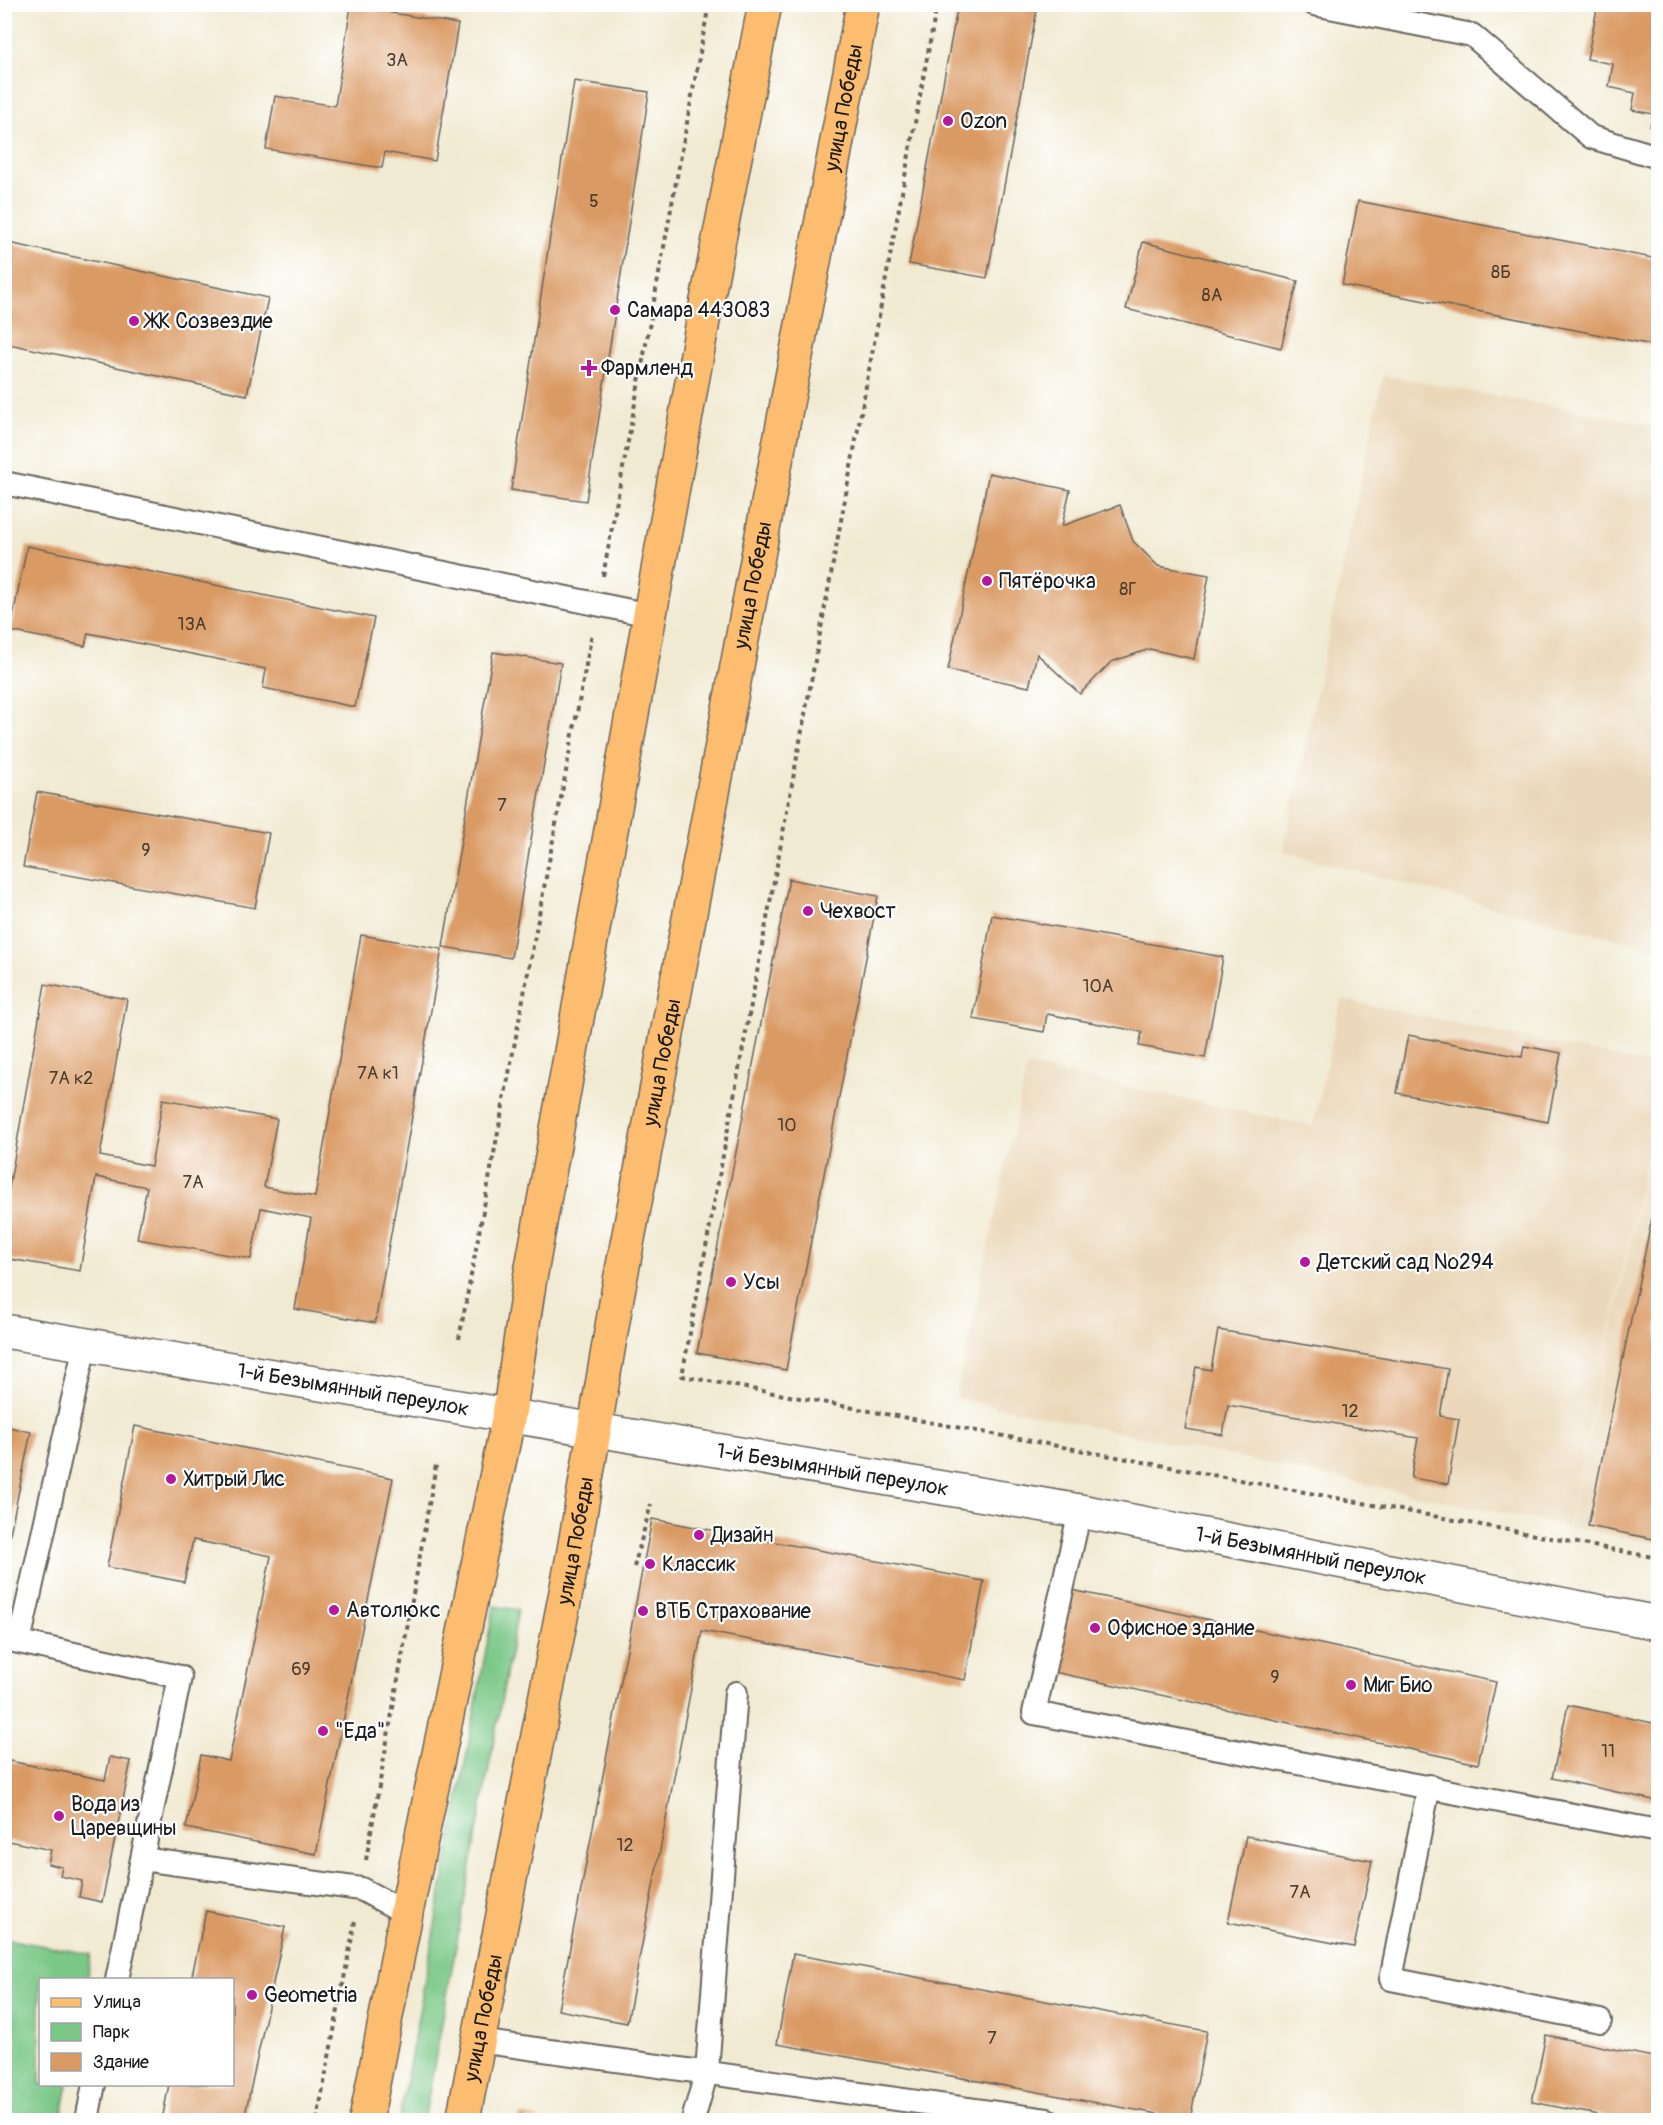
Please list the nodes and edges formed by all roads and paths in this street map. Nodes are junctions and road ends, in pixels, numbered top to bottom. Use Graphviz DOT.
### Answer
graph roads {
  1 [pos="709,4"];
  2 [pos="765,4"];
  3 [pos="863,4"];
  4 [pos="937,4"];
  5 [pos="1314,4"];
  6 [pos="1425,14"];
  7 [pos="1659,156"];
  8 [pos="4,483"];
  9 [pos="597,604"];
  10 [pos="650,615"];
  11 [pos="4,1331"];
  12 [pos="459,1339"];
  13 [pos="85,1345"];
  14 [pos="508,1414"];
  15 [pos="593,1428"];
  16 [pos="436,1465"];
  17 [pos="651,1504"];
  18 [pos="1080,1511"];
  19 [pos="1659,1558"];
  20 [pos="634,1567"];
  21 [pos="1659,1623"];
  22 [pos="12,1640"];
  23 [pos="736,1693"];
  24 [pos="1429,1786"];
  25 [pos="1659,1831"];
  26 [pos="142,1859"];
  27 [pos="360,1889"];
  28 [pos="406,1913"];
  29 [pos="117,1978"];
  30 [pos="1600,2021"];
  31 [pos="478,2042"];
  32 [pos="707,2071"];
  33 [pos="94,2086"];
  34 [pos="87,2121"];
  35 [pos="317,2121"];
  36 [pos="366,2121"];
  37 [pos="463,2121"];
  38 [pos="693,2121"];
  39 [pos="1047,2121"];
  1 -- 9 [label="path"];
  2 -- 10 [label="main road"];
  3 -- 15 [label="main road, улица Победы"];
  4 -- 19 [label="path"];
  5 -- 6 [label="lane"];
  6 -- 7 [label="lane"];
  8 -- 9 [label="lane"];
  9 -- 10 [label="lane"];
  9 -- 12 [label="path"];
  10 -- 14 [label="main road"];
  11 -- 13 [label="street, 1-й Безымянный переулок"];
  13 -- 14 [label="street, 1-й Безымянный переулок"];
  13 -- 22 [label="lane"];
  14 -- 15 [label="street, 1-й Безымянный переулок"];
  14 -- 28 [label="main road"];
  15 -- 18 [label="street, 1-й Безымянный переулок"];
  15 -- 31 [label="main road, улица Победы"];
  16 -- 27 [label="path"];
  17 -- 20 [label="path"];
  18 -- 21 [label="street, 1-й Безымянный переулок"];
  18 -- 24 [label="lane"];
  22 -- 26 [label="lane"];
  23 -- 32 [label="lane"];
  24 -- 25 [label="lane"];
  24 -- 30 [label="lane"];
  26 -- 27 [label="lane"];
  26 -- 29 [label="lane"];
  27 -- 28 [label="lane"];
  27 -- 35 [label="path"];
  28 -- 36 [label="main road"];
  31 -- 32 [label="lane"];
  31 -- 37 [label="main road, улица Победы"];
  32 -- 38 [label="lane"];
  32 -- 39 [label="lane"];
  33 -- 34 [label="lane"];
}
